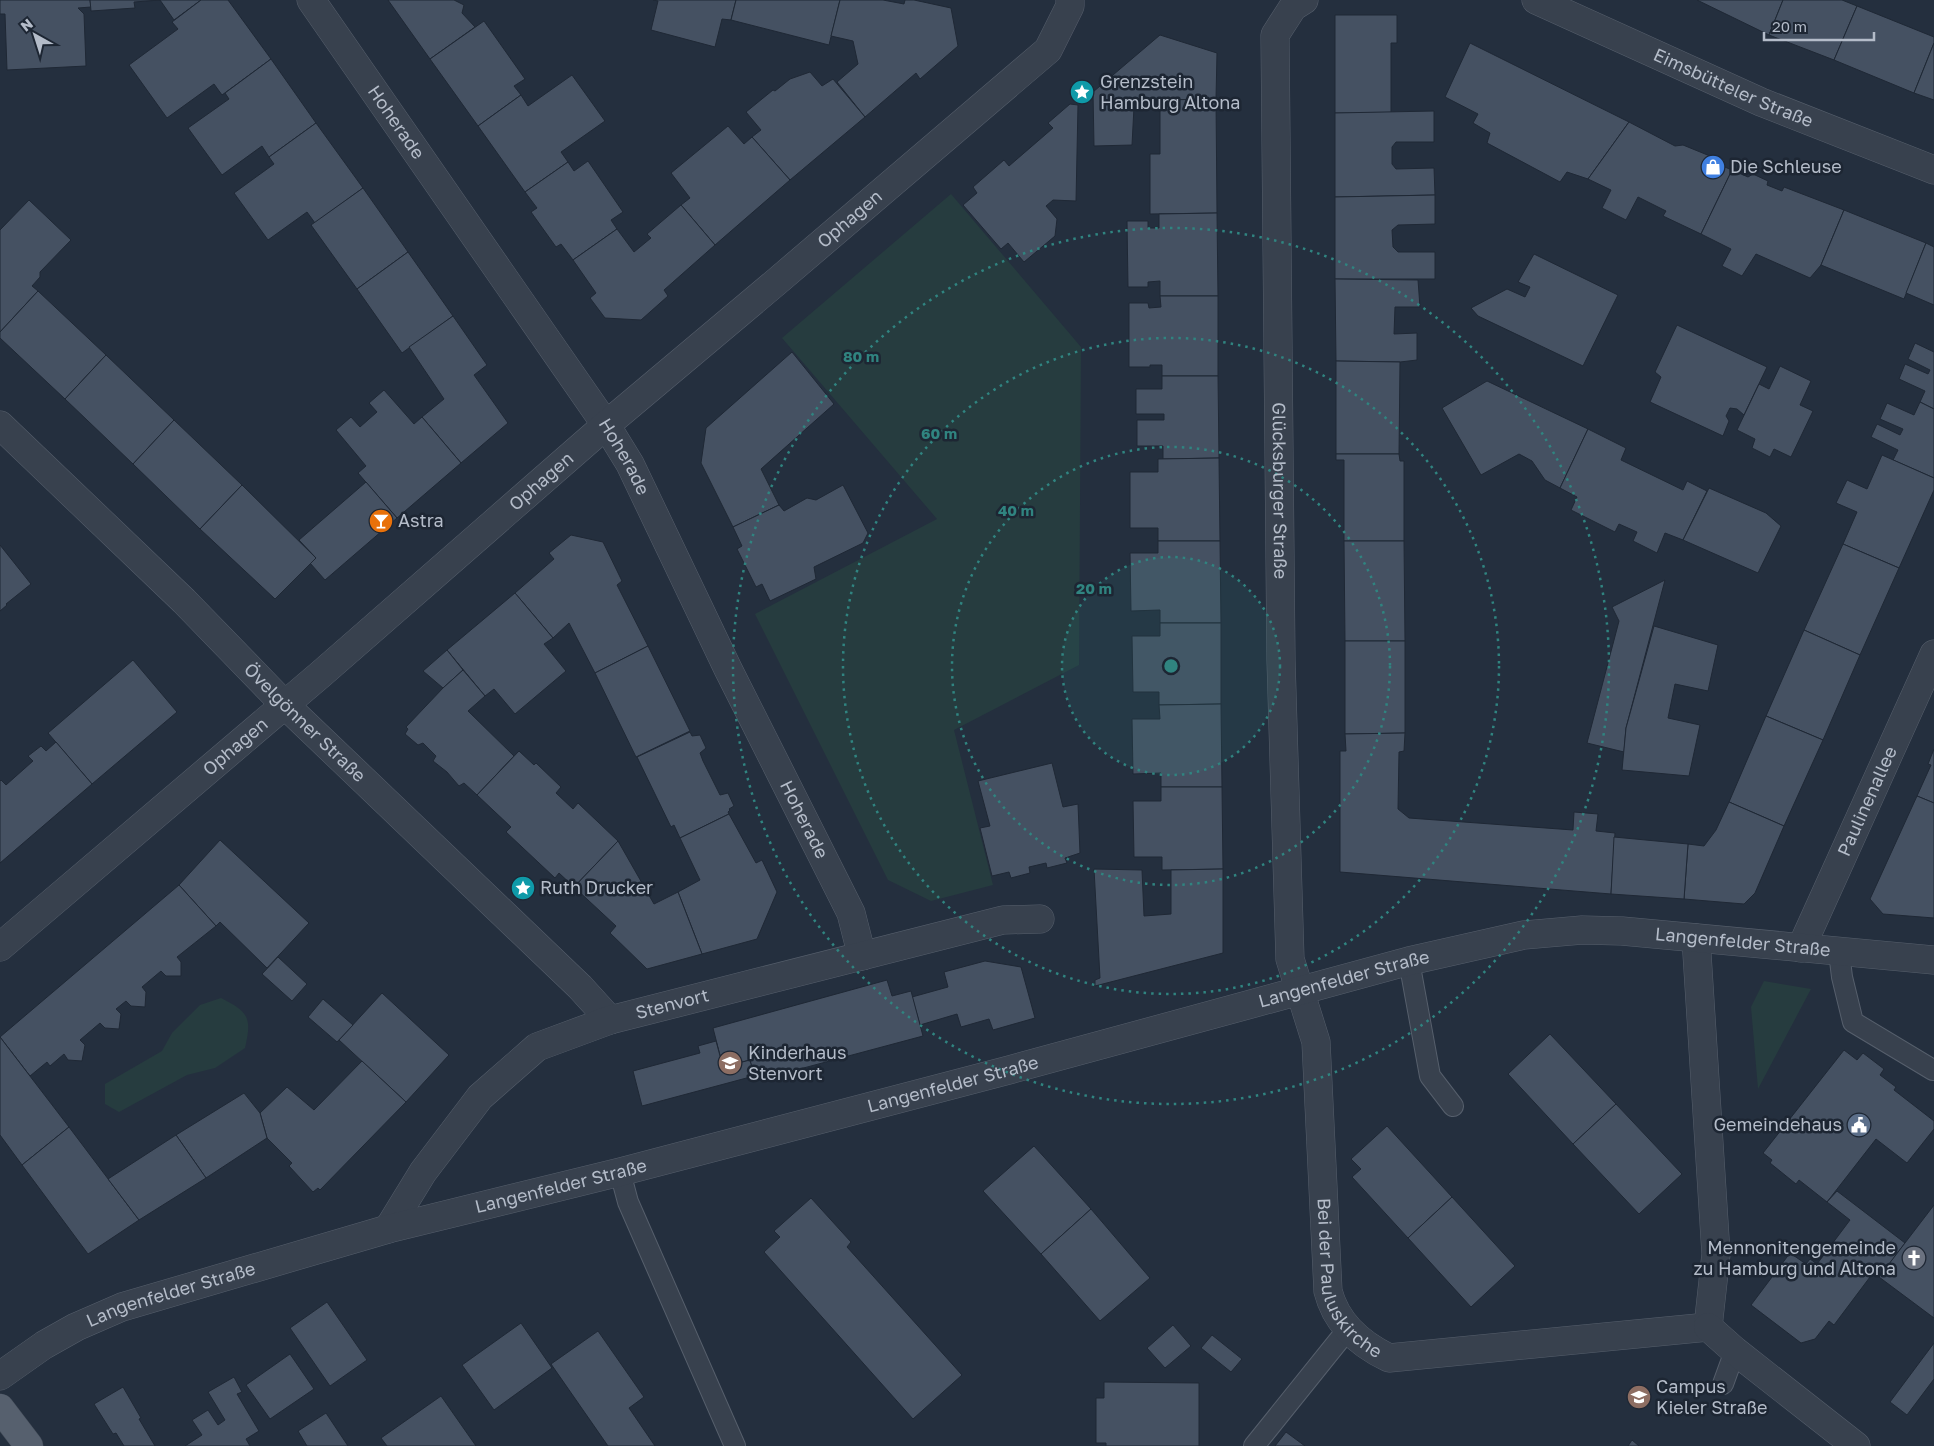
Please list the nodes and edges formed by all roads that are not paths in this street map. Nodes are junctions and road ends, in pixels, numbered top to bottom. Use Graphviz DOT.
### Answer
graph roads {
  1 [pos="311,0"];
  2 [pos="1304,0"];
  3 [pos="1536,0"];
  4 [pos="1070,3"];
  5 [pos="1934,170"];
  6 [pos="606,425"];
  7 [pos="1,428"];
  8 [pos="1934,654"];
  9 [pos="284,704"];
  10 [pos="1040,919"];
  11 [pos="1696,938"];
  12 [pos="0,947"];
  13 [pos="1801,948"];
  14 [pos="1840,952"];
  15 [pos="862,956"];
  16 [pos="1934,960"];
  17 [pos="1409,961"];
  18 [pos="1300,992"];
  19 [pos="610,1020"];
  20 [pos="1933,1070"];
  21 [pos="1453,1106"];
  22 [pos="620,1172"];
  23 [pos="388,1229"];
  24 [pos="1708,1327"];
  25 [pos="1348,1329"];
  26 [pos="1735,1351"];
  27 [pos="0,1376"];
  28 [pos="1723,1384"];
  29 [pos="0,1408"];
  30 [pos="29,1446"];
  31 [pos="735,1446"];
  32 [pos="1254,1446"];
  33 [pos="1856,1446"];
  1 -- 6 [label="street, Hoherade"];
  2 -- 18 [label="street, Glücksburger Straße"];
  3 -- 5 [label="street, Eimsbütteler Straße"];
  4 -- 6 [label="street, Ophagen"];
  6 -- 9 [label="street, Ophagen"];
  6 -- 15 [label="street, Hoherade"];
  7 -- 9 [label="street, Övelgönner Straße"];
  8 -- 13 [label="street, Paulinenallee"];
  9 -- 12 [label="street, Ophagen"];
  9 -- 19 [label="street, Övelgönner Straße"];
  10 -- 15 [label="street, Stenvort"];
  11 -- 13 [label="street, Langenfelder Straße"];
  11 -- 17 [label="street, Langenfelder Straße"];
  11 -- 24 [label="street"];
  13 -- 14 [label="street, Langenfelder Straße"];
  14 -- 16 [label="street, Langenfelder Straße"];
  14 -- 20 [label="lane"];
  15 -- 19 [label="street, Stenvort"];
  17 -- 18 [label="street, Langenfelder Straße"];
  17 -- 21 [label="lane"];
  18 -- 22 [label="street, Langenfelder Straße"];
  18 -- 25 [label="street, Bei der Pauluskirche"];
  19 -- 23 [label="street, Stenvort"];
  22 -- 23 [label="street, Langenfelder Straße"];
  22 -- 31 [label="lane"];
  23 -- 27 [label="street, Langenfelder Straße"];
  24 -- 25 [label="street, Bei der Pauluskirche"];
  24 -- 26 [label="street"];
  25 -- 32 [label="lane"];
  26 -- 28 [label="lane"];
  26 -- 33 [label="street"];
  29 -- 30 [label="main road"];
}
